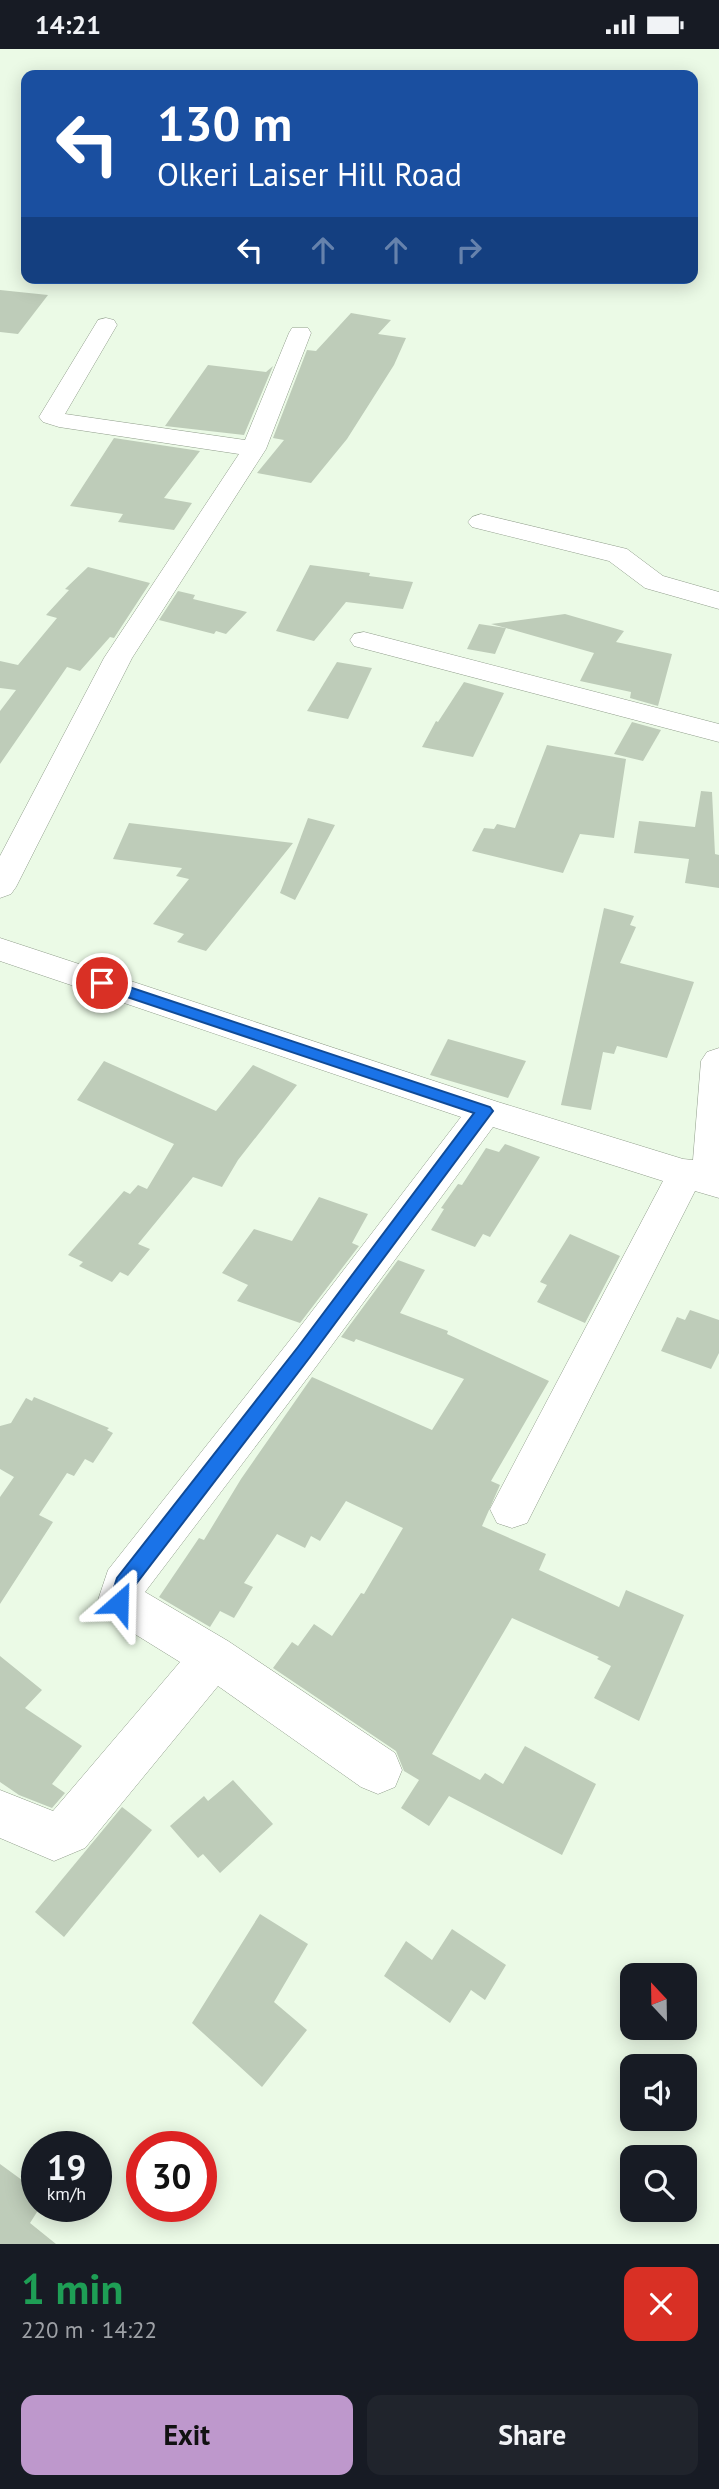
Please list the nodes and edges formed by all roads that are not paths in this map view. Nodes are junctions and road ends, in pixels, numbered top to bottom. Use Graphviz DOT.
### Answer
graph roads {
  1 [pos="106,325"];
  2 [pos="300,333"];
  3 [pos="254,449"];
  4 [pos="481,521"];
  5 [pos="618,555"];
  6 [pos="719,576"];
  7 [pos="719,601"];
  8 [pos="364,640"];
  9 [pos="719,733"];
  10 [pos="0,887"];
  11 [pos="0,949"];
  12 [pos="719,1061"];
  13 [pos="485,1111"];
  14 [pos="705,1179"];
  15 [pos="512,1509"];
  16 [pos="212,1655"];
  17 [pos="378,1770"];
  18 [pos="0,1814"];
  1 -- 3 [label="street"];
  2 -- 3 [label="street"];
  3 -- 10 [label="street"];
  4 -- 5 [label="street"];
  5 -- 6 [label="street"];
  5 -- 7 [label="street"];
  8 -- 9 [label="street"];
  11 -- 13 [label="street"];
  12 -- 14 [label="street"];
  13 -- 14 [label="street"];
  13 -- 16 [label="street"];
  14 -- 15 [label="street"];
  16 -- 17 [label="street"];
  16 -- 18 [label="street"];
}
